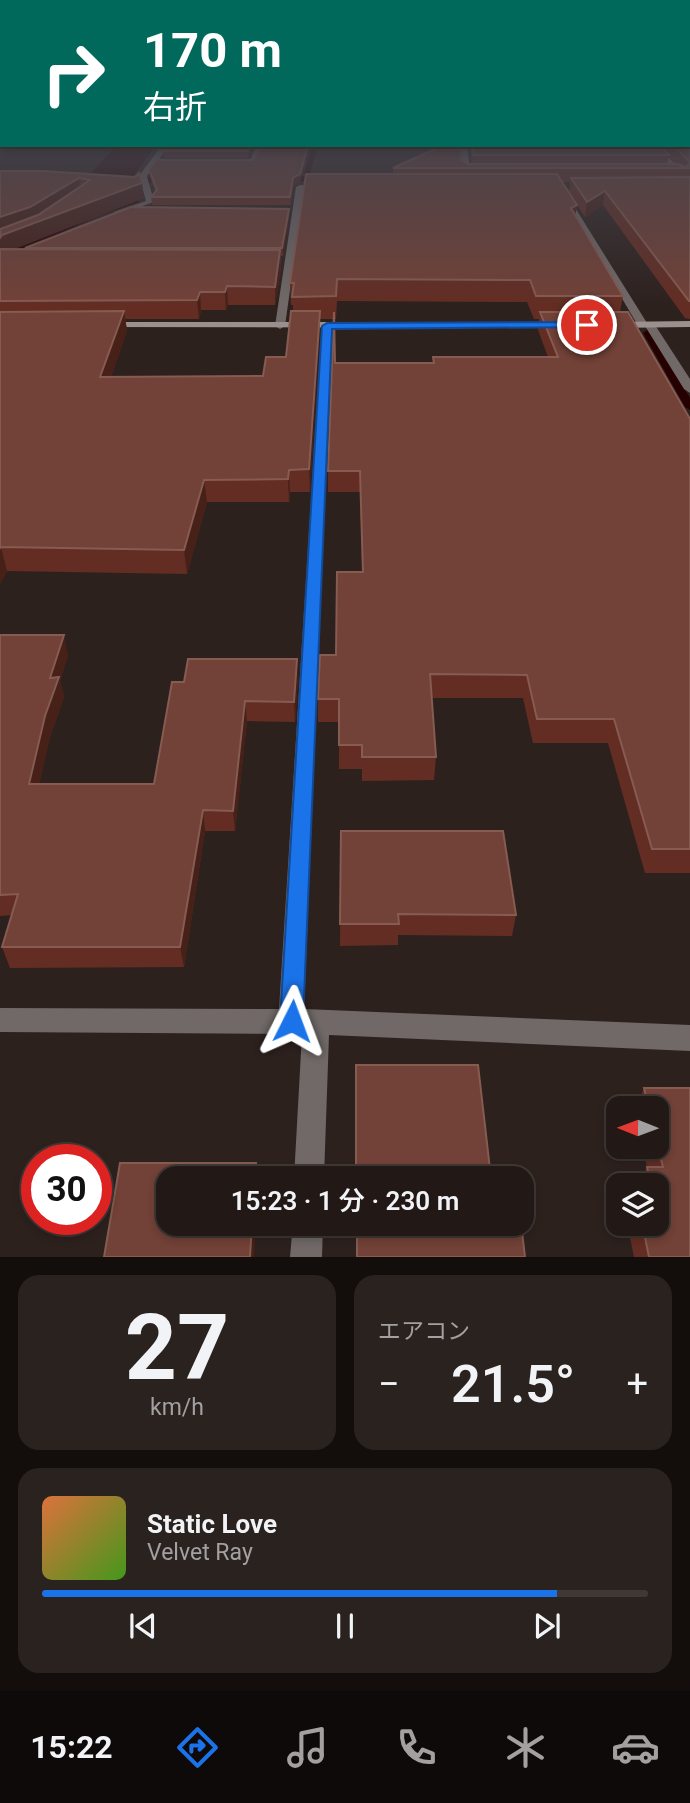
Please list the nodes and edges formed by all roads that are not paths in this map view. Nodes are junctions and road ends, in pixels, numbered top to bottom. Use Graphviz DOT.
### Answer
graph roads {
  1 [pos="146,188"];
  2 [pos="300,188"];
  3 [pos="559,188"];
  4 [pos="126,211"];
  5 [pos="153,211"];
  6 [pos="284,211"];
  7 [pos="296,211"];
  8 [pos="106,218"];
  9 [pos="276,262"];
  10 [pos="289,262"];
  11 [pos="646,324"];
  12 [pos="690,324"];
  13 [pos="93,325"];
  14 [pos="573,325"];
  15 [pos="601,325"];
  16 [pos="280,326"];
  17 [pos="327,326"];
  18 [pos="690,389"];
  19 [pos="0,1020"];
  20 [pos="304,1022"];
  21 [pos="690,1038"];
  22 [pos="309,1166"];
  23 [pos="307,1236"];
  24 [pos="306,1257"];
  1 -- 4 [label="street"];
  2 -- 7 [label="street"];
  3 -- 11 [label="street"];
  4 -- 5 [label="street"];
  4 -- 8 [label="street"];
  6 -- 7 [label="street"];
  7 -- 10 [label="street"];
  9 -- 10 [label="street"];
  10 -- 16 [label="street"];
  11 -- 12 [label="street"];
  11 -- 15 [label="street"];
  11 -- 18 [label="street"];
  13 -- 16 [label="street"];
  14 -- 17 [label="street"];
  16 -- 17 [label="street"];
  17 -- 20 [label="street"];
  19 -- 20 [label="street"];
  20 -- 21 [label="street"];
  20 -- 22 [label="street"];
  23 -- 24 [label="street"];
}
